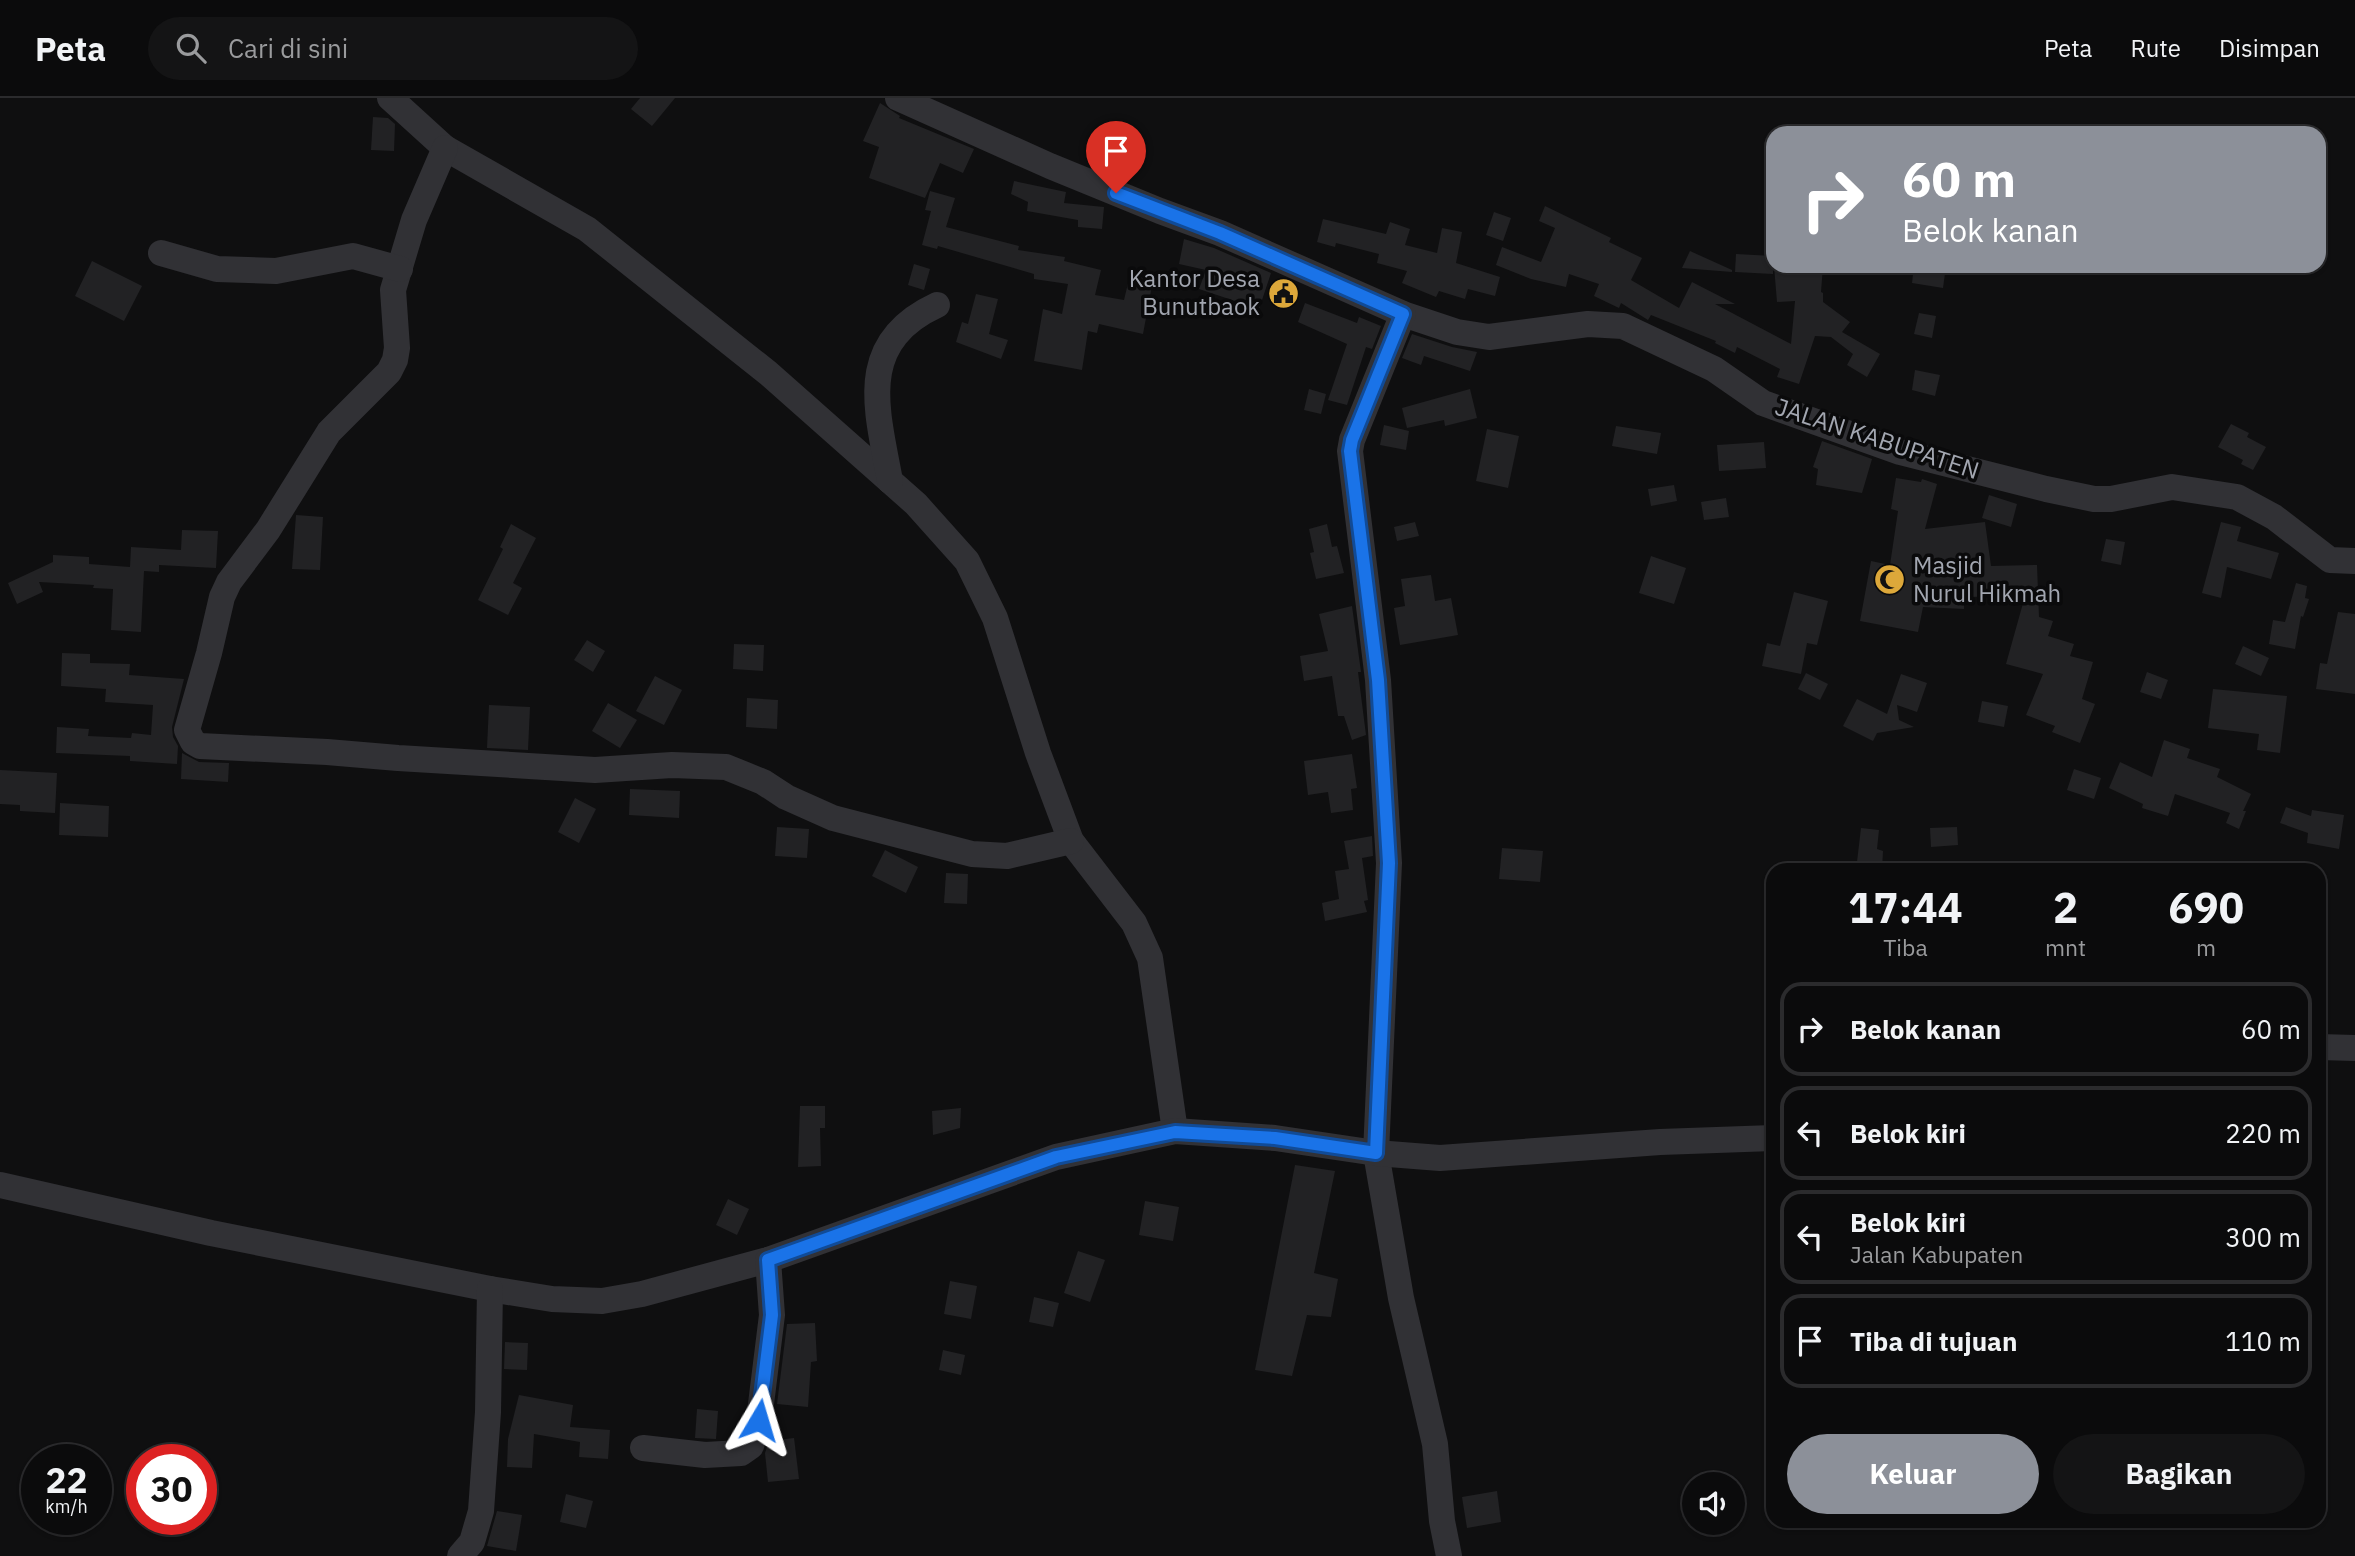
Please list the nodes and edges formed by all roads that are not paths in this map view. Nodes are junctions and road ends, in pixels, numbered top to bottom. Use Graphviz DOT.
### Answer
graph roads {
  1 [pos="390,98"];
  2 [pos="898,98"];
  3 [pos="444,148"];
  4 [pos="162,253"];
  5 [pos="400,268"];
  6 [pos="937,305"];
  7 [pos="1403,314"];
  8 [pos="890,481"];
  9 [pos="2355,561"];
  10 [pos="1071,841"];
  11 [pos="2326,1047"];
  12 [pos="2355,1048"];
  13 [pos="1175,1132"];
  14 [pos="1766,1138"];
  15 [pos="1376,1153"];
  16 [pos="0,1185"];
  17 [pos="768,1260"];
  18 [pos="490,1289"];
  19 [pos="643,1448"];
  20 [pos="460,1556"];
  21 [pos="1449,1556"];
  1 -- 3 [label="street"];
  2 -- 7 [label="street, JALAN KABUPATEN"];
  3 -- 5 [label="street"];
  3 -- 8 [label="street"];
  4 -- 5 [label="street"];
  5 -- 10 [label="street"];
  6 -- 8 [label="street"];
  7 -- 9 [label="street, JALAN KABUPATEN"];
  7 -- 15 [label="street"];
  8 -- 10 [label="street"];
  10 -- 13 [label="street"];
  11 -- 12 [label="street"];
  13 -- 15 [label="street"];
  13 -- 17 [label="street"];
  14 -- 15 [label="street"];
  15 -- 21 [label="street"];
  16 -- 18 [label="street"];
  17 -- 18 [label="street"];
  17 -- 19 [label="street"];
  18 -- 20 [label="street"];
}
